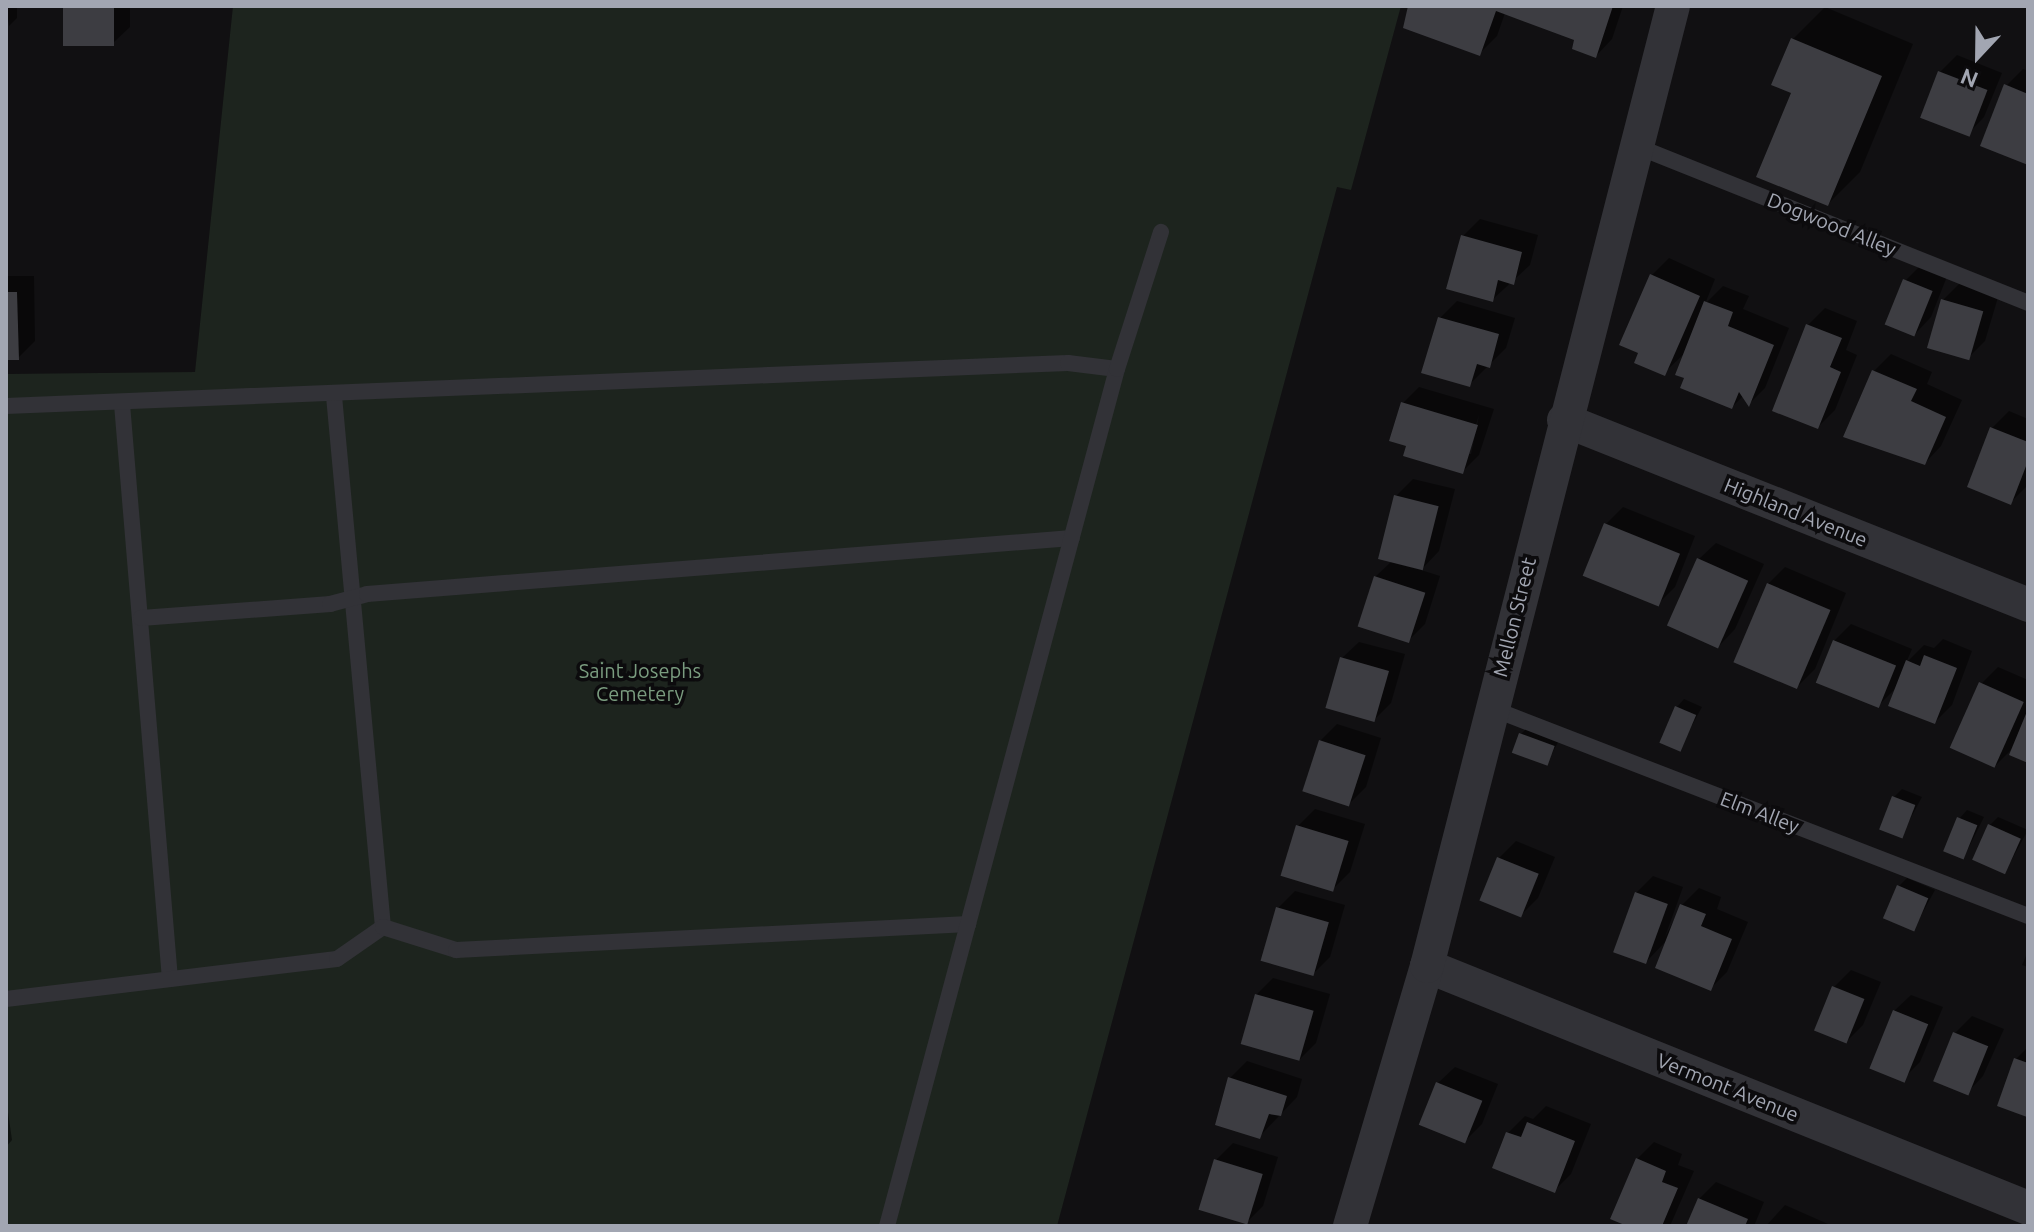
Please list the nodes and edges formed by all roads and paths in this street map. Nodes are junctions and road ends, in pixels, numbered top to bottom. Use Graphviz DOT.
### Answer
graph roads {
  1 [pos="1673,6"];
  2 [pos="1636,146"];
  3 [pos="1161,232"];
  4 [pos="2028,303"];
  5 [pos="1117,369"];
  6 [pos="334,396"];
  7 [pos="122,404"];
  8 [pos="6,406"];
  9 [pos="1564,420"];
  10 [pos="1072,538"];
  11 [pos="353,598"];
  12 [pos="2028,605"];
  13 [pos="141,618"];
  14 [pos="1491,708"];
  15 [pos="2028,916"];
  16 [pos="968,924"];
  17 [pos="383,927"];
  18 [pos="1427,966"];
  19 [pos="170,979"];
  20 [pos="6,999"];
  21 [pos="2028,1208"];
  22 [pos="887,1226"];
  23 [pos="1350,1226"];
  1 -- 2 [label="street, Mellon Street"];
  2 -- 4 [label="lane, Dogwood Alley"];
  2 -- 9 [label="street, Mellon Street"];
  3 -- 5 [label="lane"];
  5 -- 6 [label="lane"];
  5 -- 10 [label="lane"];
  6 -- 7 [label="lane"];
  6 -- 11 [label="lane"];
  7 -- 8 [label="lane"];
  7 -- 13 [label="lane"];
  9 -- 12 [label="street, Highland Avenue"];
  9 -- 14 [label="street, Mellon Street"];
  10 -- 11 [label="lane"];
  10 -- 16 [label="lane"];
  11 -- 13 [label="lane"];
  11 -- 17 [label="lane"];
  13 -- 19 [label="lane"];
  14 -- 15 [label="lane, Elm Alley"];
  14 -- 18 [label="street, Mellon Street"];
  16 -- 17 [label="lane"];
  16 -- 22 [label="lane"];
  17 -- 19 [label="lane"];
  18 -- 21 [label="street, Vermont Avenue"];
  18 -- 23 [label="street, Mellon Street"];
  19 -- 20 [label="lane"];
}
